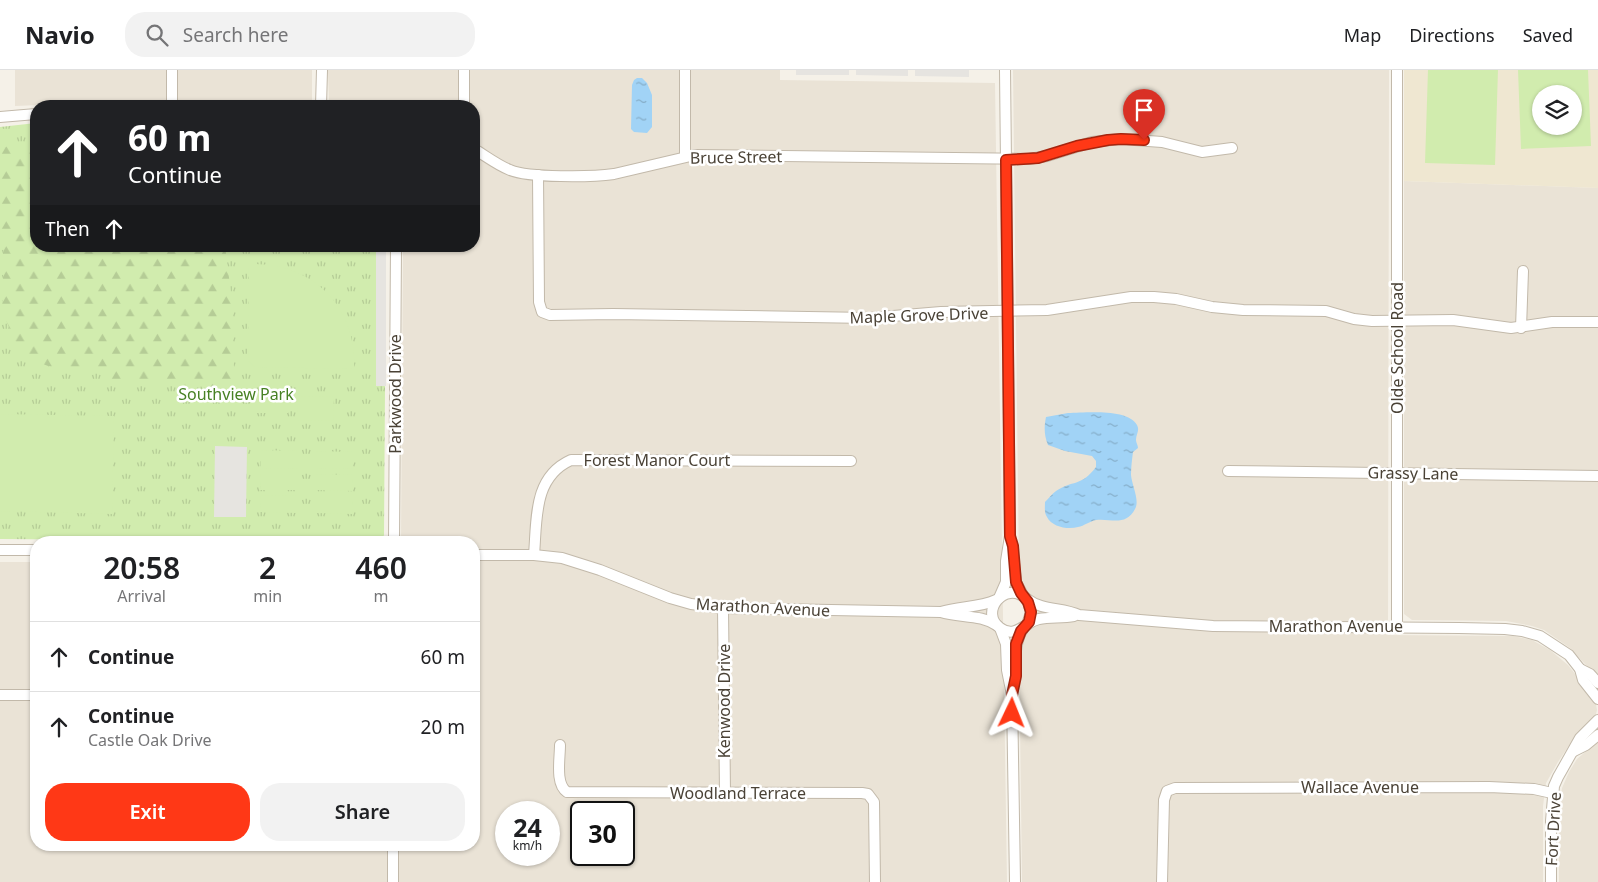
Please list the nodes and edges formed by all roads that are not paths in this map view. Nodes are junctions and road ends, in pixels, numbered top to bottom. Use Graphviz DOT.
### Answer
graph roads {
  1 [pos="172,70"];
  2 [pos="322,70"];
  3 [pos="464,70"];
  4 [pos="685,70"];
  5 [pos="1005,70"];
  6 [pos="1397,70"];
  7 [pos="172,100"];
  8 [pos="321,100"];
  9 [pos="464,100"];
  10 [pos="30,114"];
  11 [pos="0,117"];
  12 [pos="1232,148"];
  13 [pos="480,152"];
  14 [pos="686,156"];
  15 [pos="1006,160"];
  16 [pos="538,175"];
  17 [pos="396,252"];
  18 [pos="1523,271"];
  19 [pos="1008,312"];
  20 [pos="1397,321"];
  21 [pos="1598,322"];
  22 [pos="1521,328"];
  23 [pos="851,461"];
  24 [pos="1228,471"];
  25 [pos="1396,473"];
  26 [pos="1598,476"];
  27 [pos="394,536"];
  28 [pos="1010,536"];
  29 [pos="0,550"];
  30 [pos="30,550"];
  31 [pos="480,555"];
  32 [pos="534,555"];
  33 [pos="1025,598"];
  34 [pos="997,599"];
  35 [pos="724,608"];
  36 [pos="941,612"];
  37 [pos="1079,615"];
  38 [pos="999,627"];
  39 [pos="1025,627"];
  40 [pos="1397,627"];
  41 [pos="1580,669"];
  42 [pos="1598,683"];
  43 [pos="0,695"];
  44 [pos="1012,695"];
  45 [pos="30,696"];
  46 [pos="1598,699"];
  47 [pos="1598,720"];
  48 [pos="1598,735"];
  49 [pos="560,745"];
  50 [pos="1574,751"];
  51 [pos="1552,793"];
  52 [pos="725,794"];
  53 [pos="393,851"];
  54 [pos="393,882"];
  55 [pos="876,882"];
  56 [pos="1015,882"];
  57 [pos="1162,882"];
  58 [pos="1551,882"];
  1 -- 7 [label="street"];
  2 -- 8 [label="street"];
  3 -- 9 [label="street"];
  4 -- 14 [label="street"];
  5 -- 15 [label="street"];
  6 -- 20 [label="street, Olde School Road"];
  10 -- 11 [label="street"];
  12 -- 15 [label="street, Bruce Street"];
  13 -- 16 [label="street, Bruce Street"];
  14 -- 15 [label="street, Bruce Street"];
  14 -- 16 [label="street, Bruce Street"];
  15 -- 19 [label="street"];
  16 -- 19 [label="street, Maple Grove Drive"];
  17 -- 27 [label="street, Parkwood Drive"];
  18 -- 22 [label="street"];
  19 -- 20 [label="street, Maple Grove Drive"];
  19 -- 28 [label="street"];
  20 -- 22 [label="street, Maple Grove Drive"];
  20 -- 25 [label="street, Olde School Road"];
  21 -- 22 [label="street, Maple Grove Drive"];
  23 -- 32 [label="street, Forest Manor Court"];
  24 -- 25 [label="street, Grassy Lane"];
  25 -- 26 [label="street, Grassy Lane"];
  25 -- 40 [label="street, Olde School Road"];
  28 -- 33 [label="street"];
  28 -- 34 [label="street"];
  29 -- 30 [label="street"];
  31 -- 32 [label="street, Marathon Avenue"];
  32 -- 35 [label="street, Marathon Avenue"];
  33 -- 34 [label="street"];
  33 -- 37 [label="street, Marathon Avenue"];
  33 -- 39 [label="street"];
  34 -- 36 [label="street, Marathon Avenue"];
  34 -- 38 [label="street"];
  35 -- 36 [label="street, Marathon Avenue"];
  35 -- 52 [label="street, Kenwood Drive"];
  36 -- 38 [label="street, Marathon Avenue"];
  37 -- 39 [label="street, Marathon Avenue"];
  37 -- 40 [label="street, Marathon Avenue"];
  38 -- 39 [label="street"];
  38 -- 44 [label="street"];
  39 -- 44 [label="street"];
  40 -- 41 [label="street, Marathon Avenue"];
  41 -- 42 [label="street, Marathon Avenue"];
  41 -- 46 [label="street, Marathon Avenue"];
  43 -- 45 [label="street"];
  44 -- 56 [label="street"];
  47 -- 50 [label="street, Fort Drive"];
  48 -- 50 [label="street, Fort Drive"];
  49 -- 52 [label="street, Woodland Terrace"];
  50 -- 51 [label="street, Fort Drive"];
  51 -- 57 [label="street, Wallace Avenue"];
  51 -- 58 [label="street, Fort Drive"];
  52 -- 55 [label="street, Woodland Terrace"];
  53 -- 54 [label="street"];
}
